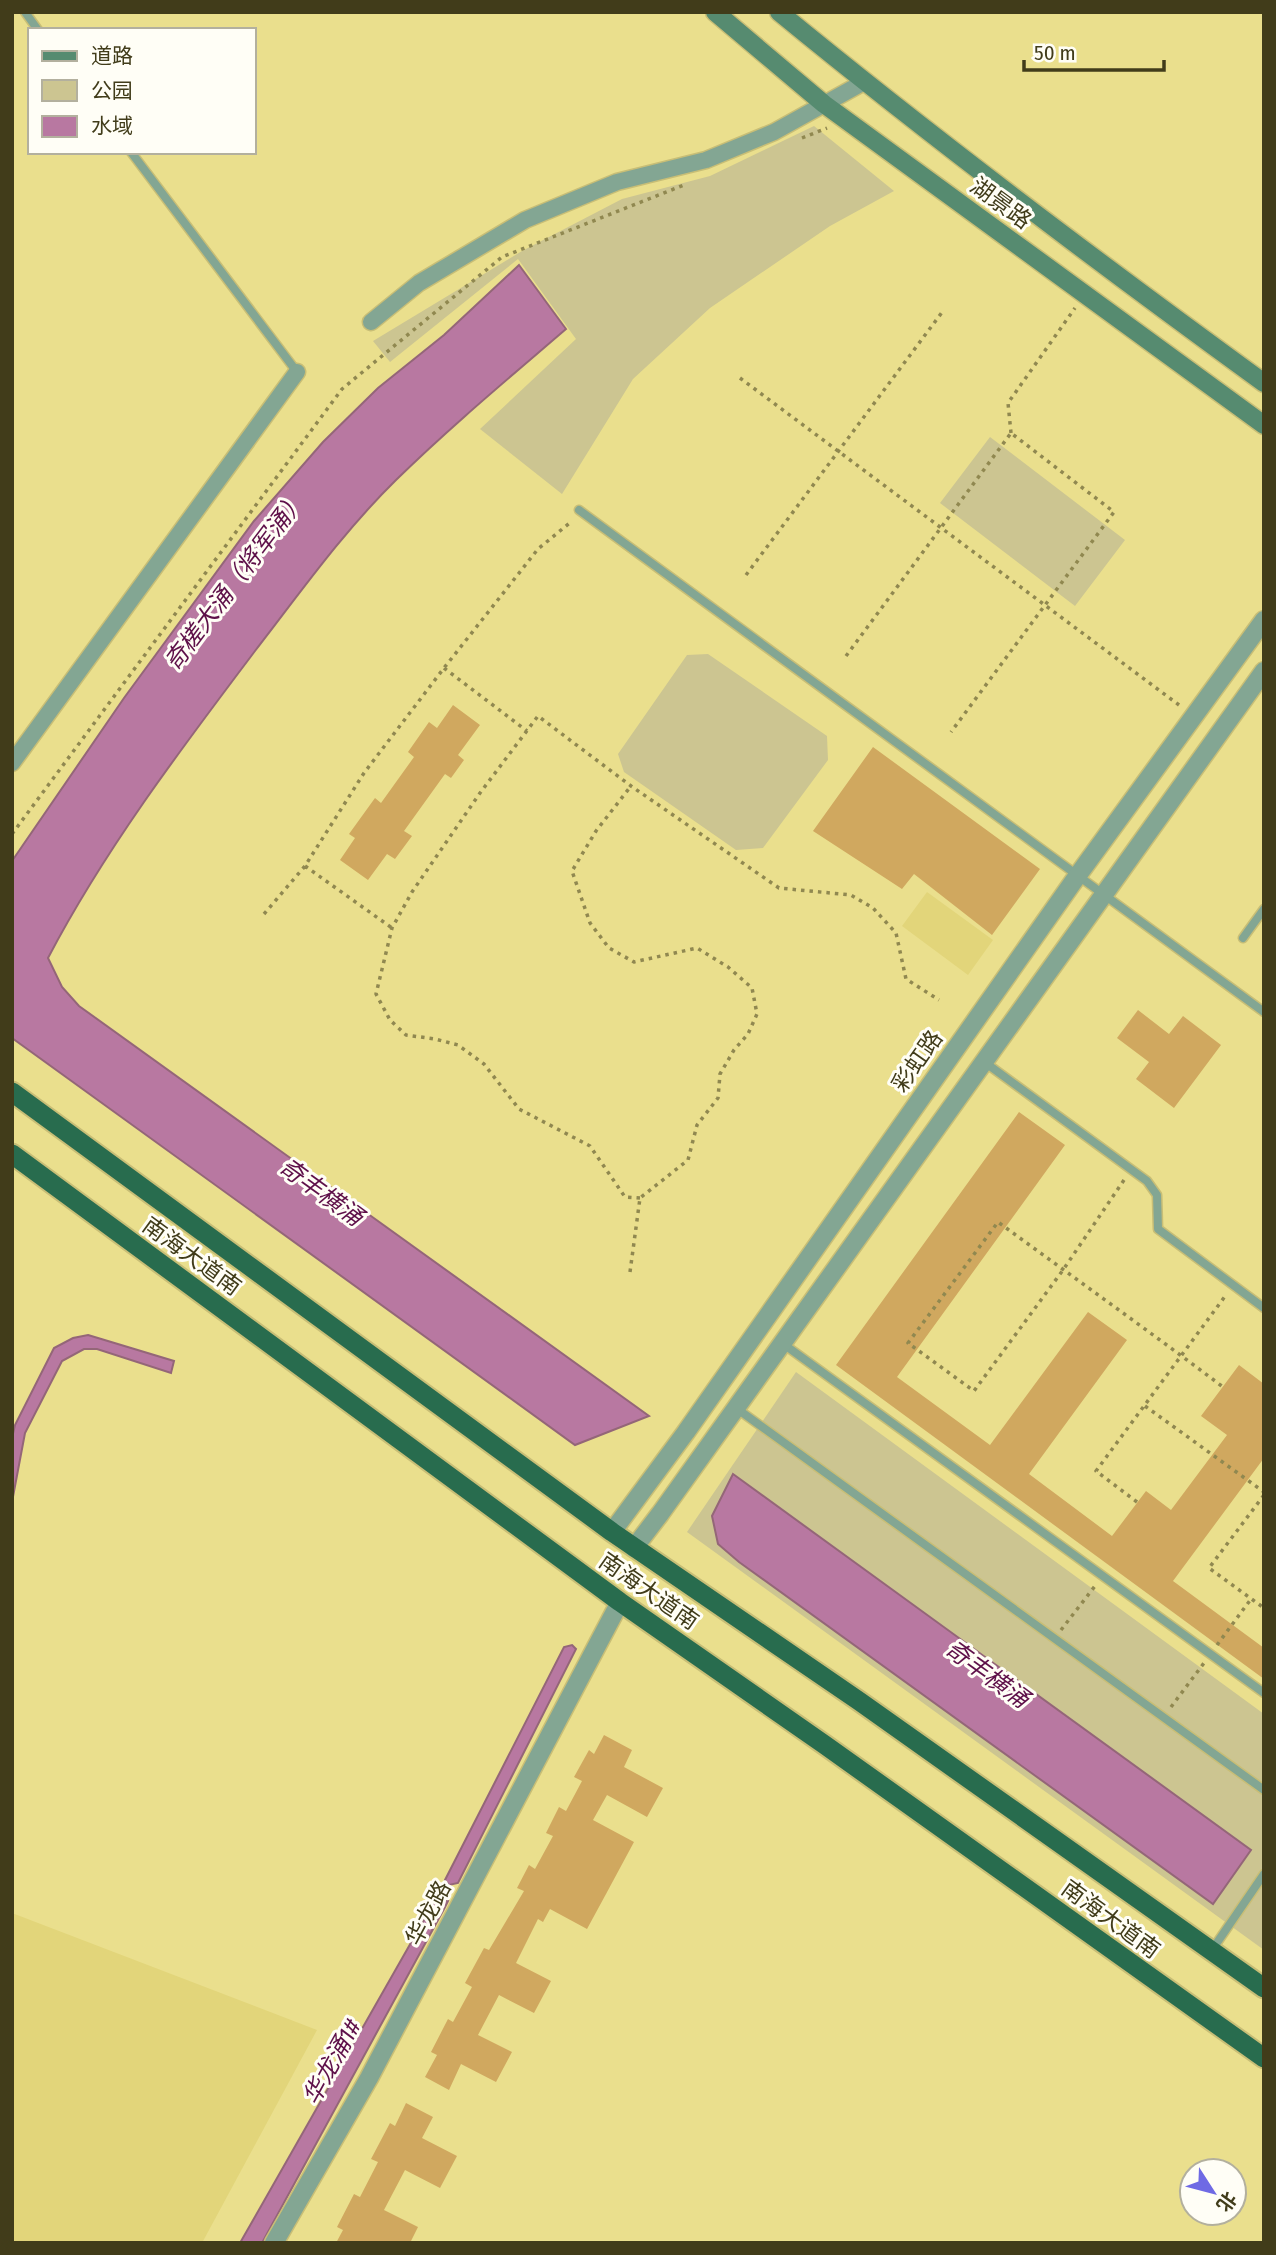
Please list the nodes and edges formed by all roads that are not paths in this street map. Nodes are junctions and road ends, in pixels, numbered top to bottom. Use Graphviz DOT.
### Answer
graph roads {
  1 [pos="25,12"];
  2 [pos="715,12"];
  3 [pos="779,12"];
  4 [pos="37,28"];
  5 [pos="864,82"];
  6 [pos="824,104"];
  7 [pos="133,154"];
  8 [pos="371,322"];
  9 [pos="297,372"];
  10 [pos="1264,383"];
  11 [pos="1264,425"];
  12 [pos="579,510"];
  13 [pos="1264,620"];
  14 [pos="1264,671"];
  15 [pos="12,762"];
  16 [pos="1078,875"];
  17 [pos="1104,893"];
  18 [pos="1264,909"];
  19 [pos="1243,938"];
  20 [pos="1264,1012"];
  21 [pos="983,1061"];
  22 [pos="12,1092"];
  23 [pos="12,1154"];
  24 [pos="1264,1308"];
  25 [pos="782,1342"];
  26 [pos="735,1408"];
  27 [pos="612,1532"];
  28 [pos="634,1548"];
  29 [pos="620,1602"];
  30 [pos="1264,1693"];
  31 [pos="1264,1790"];
  32 [pos="1264,1874"];
  33 [pos="1212,1951"];
  34 [pos="1264,1988"];
  35 [pos="1264,2058"];
  36 [pos="274,2243"];
  1 -- 4 [label="lane"];
  2 -- 6 [label="main road, 湖景路"];
  3 -- 5 [label="main road, 湖景路"];
  5 -- 6 [label="street"];
  5 -- 10 [label="main road, 湖景路"];
  6 -- 8 [label="street"];
  6 -- 11 [label="main road, 湖景路"];
  7 -- 9 [label="lane"];
  9 -- 15 [label="street"];
  12 -- 16 [label="lane"];
  13 -- 16 [label="street, 彩虹路"];
  14 -- 17 [label="street"];
  16 -- 17 [label="lane"];
  16 -- 27 [label="street, 彩虹路"];
  17 -- 20 [label="lane"];
  17 -- 21 [label="street"];
  18 -- 19 [label="lane"];
  21 -- 24 [label="lane"];
  21 -- 25 [label="street"];
  22 -- 27 [label="highway, 南海大道南"];
  23 -- 29 [label="highway, 南海大道南"];
  25 -- 26 [label="street"];
  25 -- 30 [label="lane"];
  26 -- 28 [label="street"];
  26 -- 31 [label="lane"];
  27 -- 28 [label="highway, 南海大道南"];
  28 -- 33 [label="highway, 南海大道南"];
  29 -- 35 [label="highway, 南海大道南"];
  29 -- 36 [label="street, 华龙路"];
  32 -- 33 [label="lane"];
  33 -- 34 [label="highway, 南海大道南"];
}
